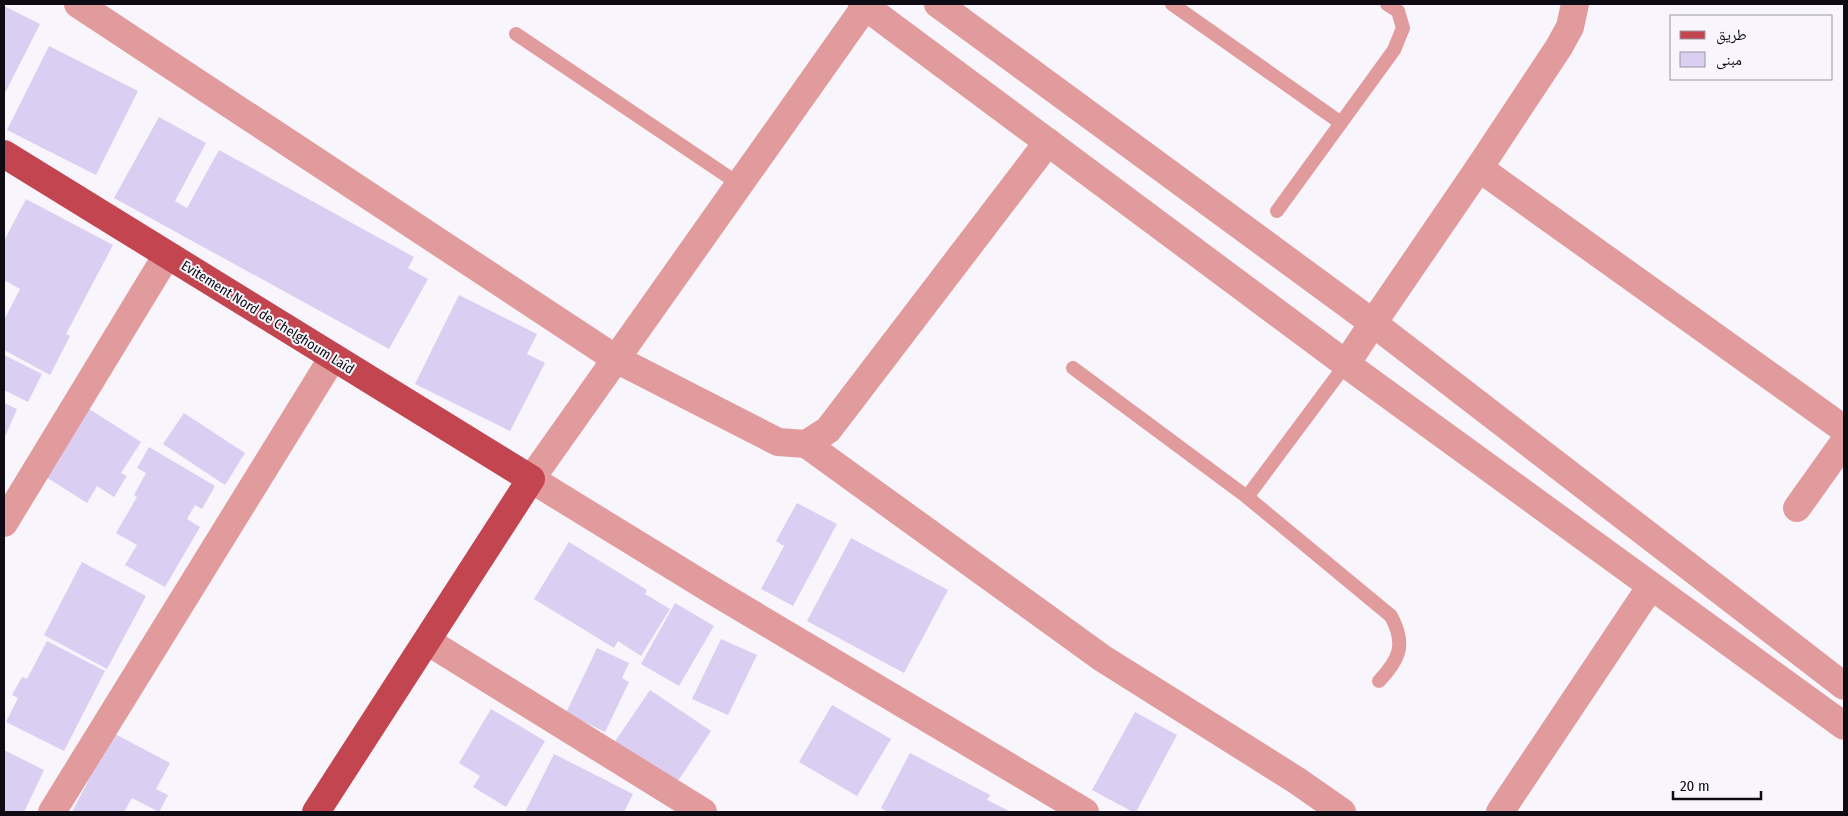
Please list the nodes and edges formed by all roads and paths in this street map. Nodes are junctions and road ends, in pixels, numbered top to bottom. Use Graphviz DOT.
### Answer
graph roads {
  1 [pos="865,4"];
  2 [pos="938,4"];
  3 [pos="1172,4"];
  4 [pos="1387,4"];
  5 [pos="1575,4"];
  6 [pos="93,8"];
  7 [pos="516,34"];
  8 [pos="1341,123"];
  9 [pos="1048,142"];
  10 [pos="4,154"];
  11 [pos="1479,168"];
  12 [pos="740,184"];
  13 [pos="1277,211"];
  14 [pos="167,254"];
  15 [pos="1373,323"];
  16 [pos="333,357"];
  17 [pos="616,359"];
  18 [pos="1346,364"];
  19 [pos="1073,368"];
  20 [pos="1844,429"];
  21 [pos="1844,442"];
  22 [pos="806,444"];
  23 [pos="531,479"];
  24 [pos="1247,497"];
  25 [pos="1797,508"];
  26 [pos="4,523"];
  27 [pos="1651,586"];
  28 [pos="427,641"];
  29 [pos="1379,681"];
  30 [pos="1844,686"];
  31 [pos="1840,714"];
  32 [pos="1080,811"];
  33 [pos="52,812"];
  34 [pos="316,812"];
  35 [pos="702,812"];
  36 [pos="1342,812"];
  37 [pos="1500,812"];
  1 -- 9 [label="street"];
  1 -- 12 [label="street"];
  2 -- 15 [label="street"];
  3 -- 8 [label="lane"];
  4 -- 8 [label="lane"];
  5 -- 11 [label="street"];
  6 -- 17 [label="street"];
  7 -- 12 [label="lane"];
  8 -- 13 [label="lane"];
  9 -- 18 [label="street"];
  9 -- 22 [label="street"];
  10 -- 14 [label="main road, Evitement Nord de Chelghoum Laîd"];
  11 -- 15 [label="street"];
  11 -- 20 [label="street"];
  12 -- 17 [label="street"];
  14 -- 16 [label="main road, Evitement Nord de Chelghoum Laîd"];
  14 -- 26 [label="street"];
  15 -- 18 [label="street"];
  15 -- 30 [label="street"];
  16 -- 23 [label="main road, Evitement Nord de Chelghoum Laîd"];
  16 -- 33 [label="street"];
  17 -- 22 [label="street"];
  17 -- 23 [label="street"];
  18 -- 24 [label="lane"];
  18 -- 27 [label="street"];
  19 -- 24 [label="lane"];
  21 -- 25 [label="street"];
  22 -- 36 [label="street"];
  23 -- 28 [label="main road"];
  23 -- 32 [label="street"];
  24 -- 29 [label="lane"];
  27 -- 31 [label="street"];
  27 -- 37 [label="street"];
  28 -- 34 [label="main road"];
  28 -- 35 [label="street"];
}
